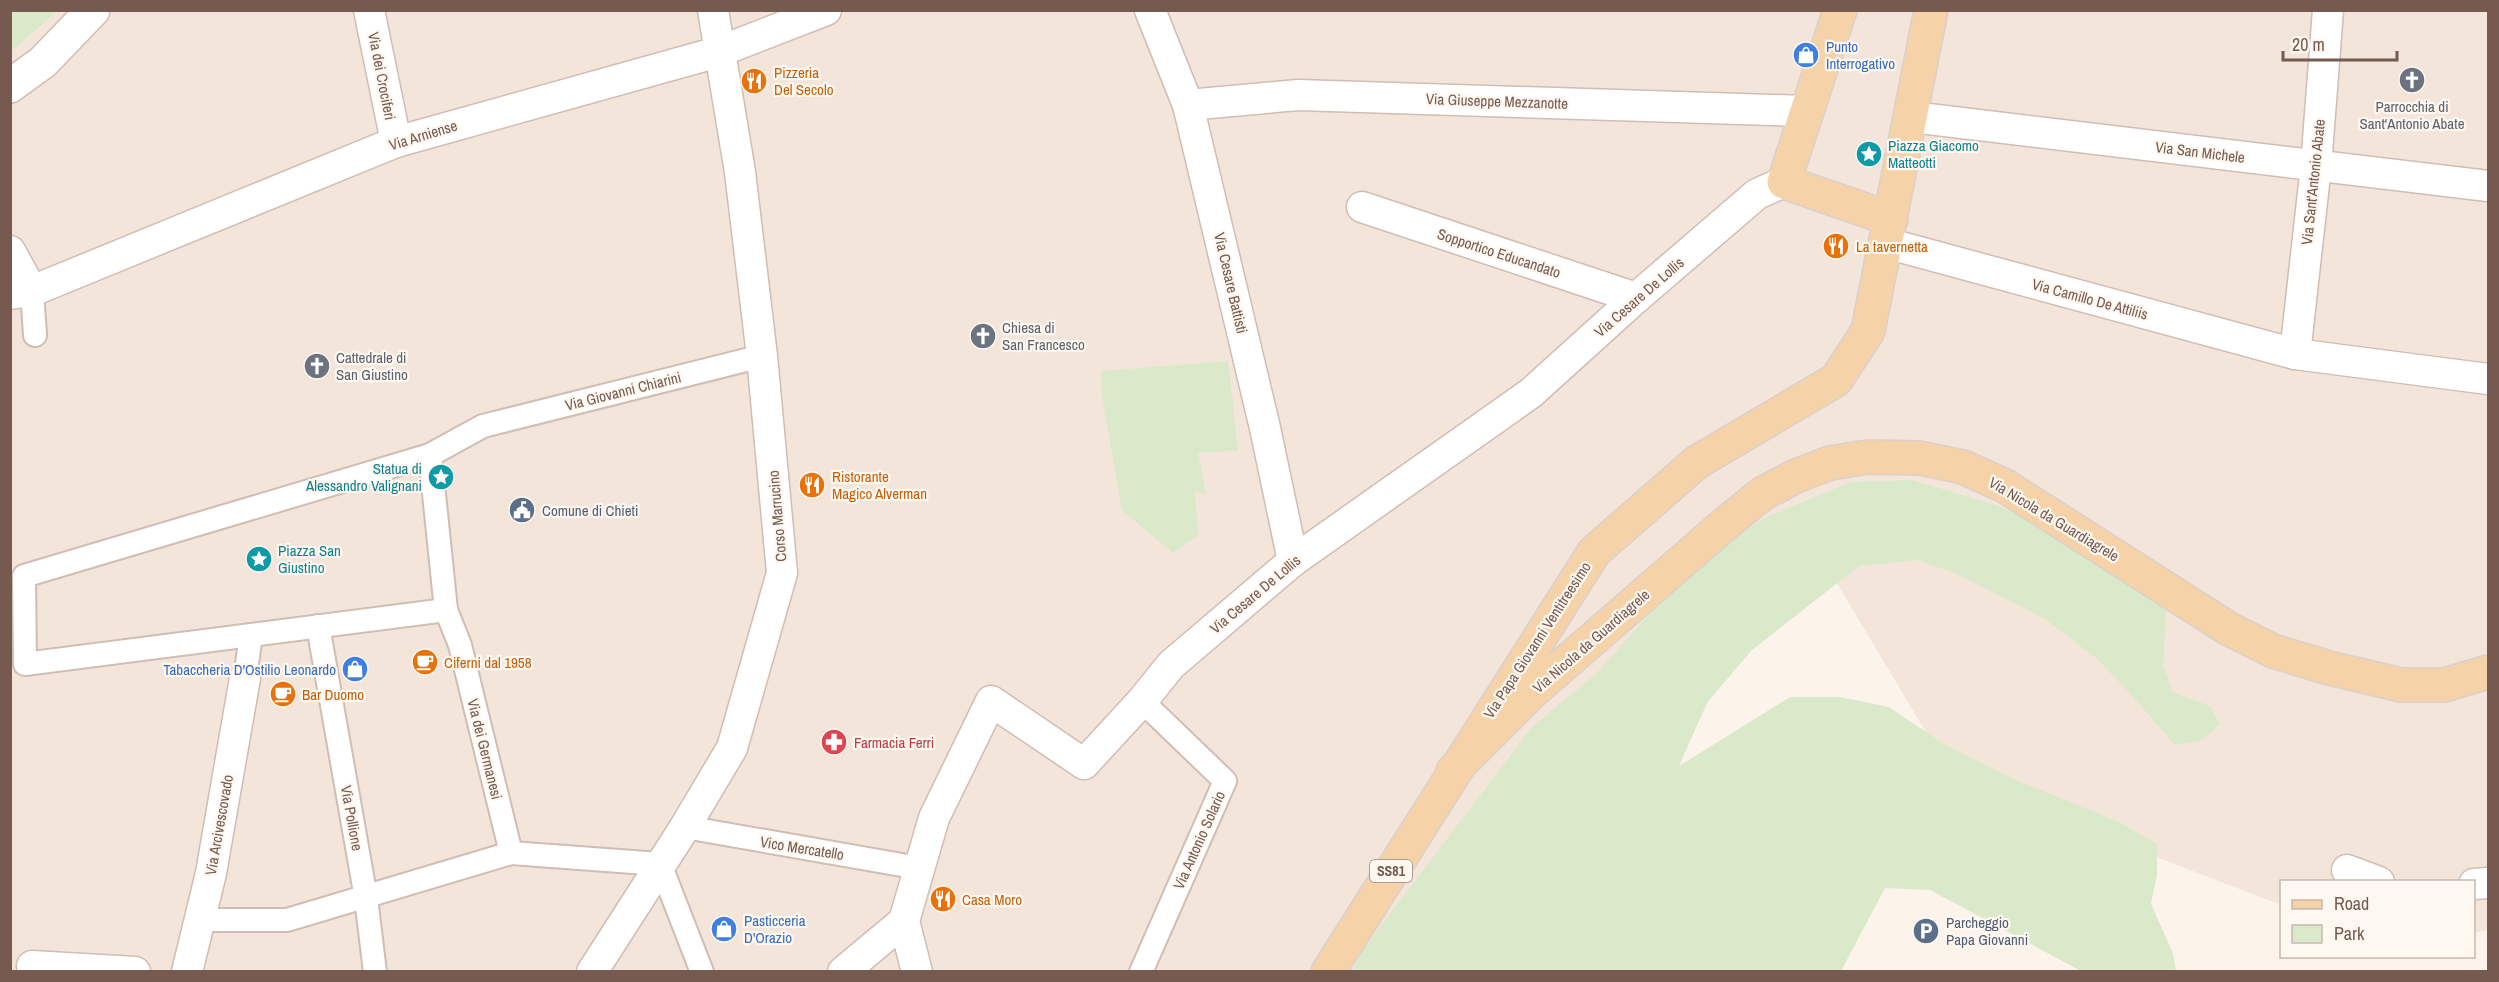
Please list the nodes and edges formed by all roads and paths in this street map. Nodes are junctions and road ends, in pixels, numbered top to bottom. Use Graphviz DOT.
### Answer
graph roads {
  1 [pos="93,10"];
  2 [pos="369,10"];
  3 [pos="713,10"];
  4 [pos="826,10"];
  5 [pos="1150,10"];
  6 [pos="1840,10"];
  7 [pos="1931,10"];
  8 [pos="2328,10"];
  9 [pos="718,52"];
  10 [pos="10,86"];
  11 [pos="1188,105"];
  12 [pos="1806,111"];
  13 [pos="1912,117"];
  14 [pos="396,142"];
  15 [pos="2316,166"];
  16 [pos="1784,182"];
  17 [pos="2488,186"];
  18 [pos="1362,207"];
  19 [pos="1888,231"];
  20 [pos="10,251"];
  21 [pos="21,292"];
  22 [pos="1636,298"];
  23 [pos="35,335"];
  24 [pos="2295,354"];
  25 [pos="762,356"];
  26 [pos="2488,379"];
  27 [pos="430,455"];
  28 [pos="1293,561"];
  29 [pos="446,610"];
  30 [pos="318,626"];
  31 [pos="251,635"];
  32 [pos="2488,672"];
  33 [pos="245,678"];
  34 [pos="1142,701"];
  35 [pos="1454,771"];
  36 [pos="686,827"];
  37 [pos="511,853"];
  38 [pos="660,864"];
  39 [pos="919,868"];
  40 [pos="2347,870"];
  41 [pos="2374,880"];
  42 [pos="366,898"];
  43 [pos="201,920"];
  44 [pos="904,921"];
  45 [pos="32,966"];
  46 [pos="135,972"];
  47 [pos="187,972"];
  48 [pos="375,972"];
  49 [pos="592,972"];
  50 [pos="702,972"];
  51 [pos="843,972"];
  52 [pos="917,972"];
  53 [pos="1141,972"];
  54 [pos="1328,972"];
  1 -- 10 [label="street"];
  2 -- 14 [label="street, Via dei Crociferi"];
  3 -- 9 [label="street, Corso Marrucino"];
  4 -- 9 [label="street, Via Arniense"];
  5 -- 11 [label="street, Via Cesare Battisti"];
  6 -- 12 [label="main road"];
  7 -- 13 [label="main road, Via Papa Giovanni Ventitreesimo"];
  8 -- 15 [label="street, Via Sant'Antonio Abate"];
  9 -- 14 [label="street, Via Arniense"];
  9 -- 25 [label="street, Corso Marrucino"];
  11 -- 12 [label="street, Via Giuseppe Mezzanotte"];
  11 -- 28 [label="street, Via Cesare Battisti"];
  12 -- 16 [label="main road"];
  13 -- 15 [label="street, Via San Michele"];
  13 -- 19 [label="main road, Via Papa Giovanni Ventitreesimo"];
  14 -- 21 [label="street, Via Arniense"];
  15 -- 17 [label="street, Via San Michele"];
  15 -- 24 [label="street, Via Sant'Antonio Abate"];
  16 -- 19 [label="main road"];
  16 -- 22 [label="street, Via Cesare De Lollis"];
  18 -- 22 [label="street, Sopportico Educandato"];
  19 -- 24 [label="street, Via Camillo De Attiliis"];
  19 -- 35 [label="main road, Via Papa Giovanni Ventitreesimo"];
  20 -- 21 [label="street"];
  21 -- 23 [label="street"];
  22 -- 28 [label="street, Via Cesare De Lollis"];
  24 -- 26 [label="street, Via Camillo De Attiliis"];
  25 -- 27 [label="street, Via Giovanni Chiarini"];
  25 -- 36 [label="street, Corso Marrucino"];
  27 -- 29 [label="street"];
  27 -- 31 [label="street"];
  28 -- 34 [label="street, Via Cesare De Lollis"];
  29 -- 30 [label="street"];
  29 -- 37 [label="street, Via dei Germanesi"];
  30 -- 31 [label="street"];
  30 -- 42 [label="street, Via Pollione"];
  31 -- 33 [label="street"];
  32 -- 35 [label="main road, Via Nicola da Guardiagrele"];
  33 -- 43 [label="street, Via Arcivescovado"];
  34 -- 39 [label="street, Via Cesare De Lollis"];
  34 -- 53 [label="street, Via Antonio Solario"];
  35 -- 54 [label="main road, Via Papa Giovanni Ventitreesimo / SS81"];
  36 -- 38 [label="street, Corso Marrucino"];
  36 -- 39 [label="street, Vico Mercatello"];
  37 -- 38 [label="street"];
  37 -- 42 [label="street"];
  38 -- 49 [label="street, Corso Marrucino"];
  38 -- 50 [label="street"];
  39 -- 44 [label="street, Via Cesare De Lollis"];
  40 -- 41 [label="street"];
  42 -- 43 [label="street"];
  42 -- 48 [label="street, Via Pollione"];
  43 -- 47 [label="street, Via Arcivescovado"];
  44 -- 51 [label="street"];
  44 -- 52 [label="street"];
  45 -- 46 [label="street"];
}
